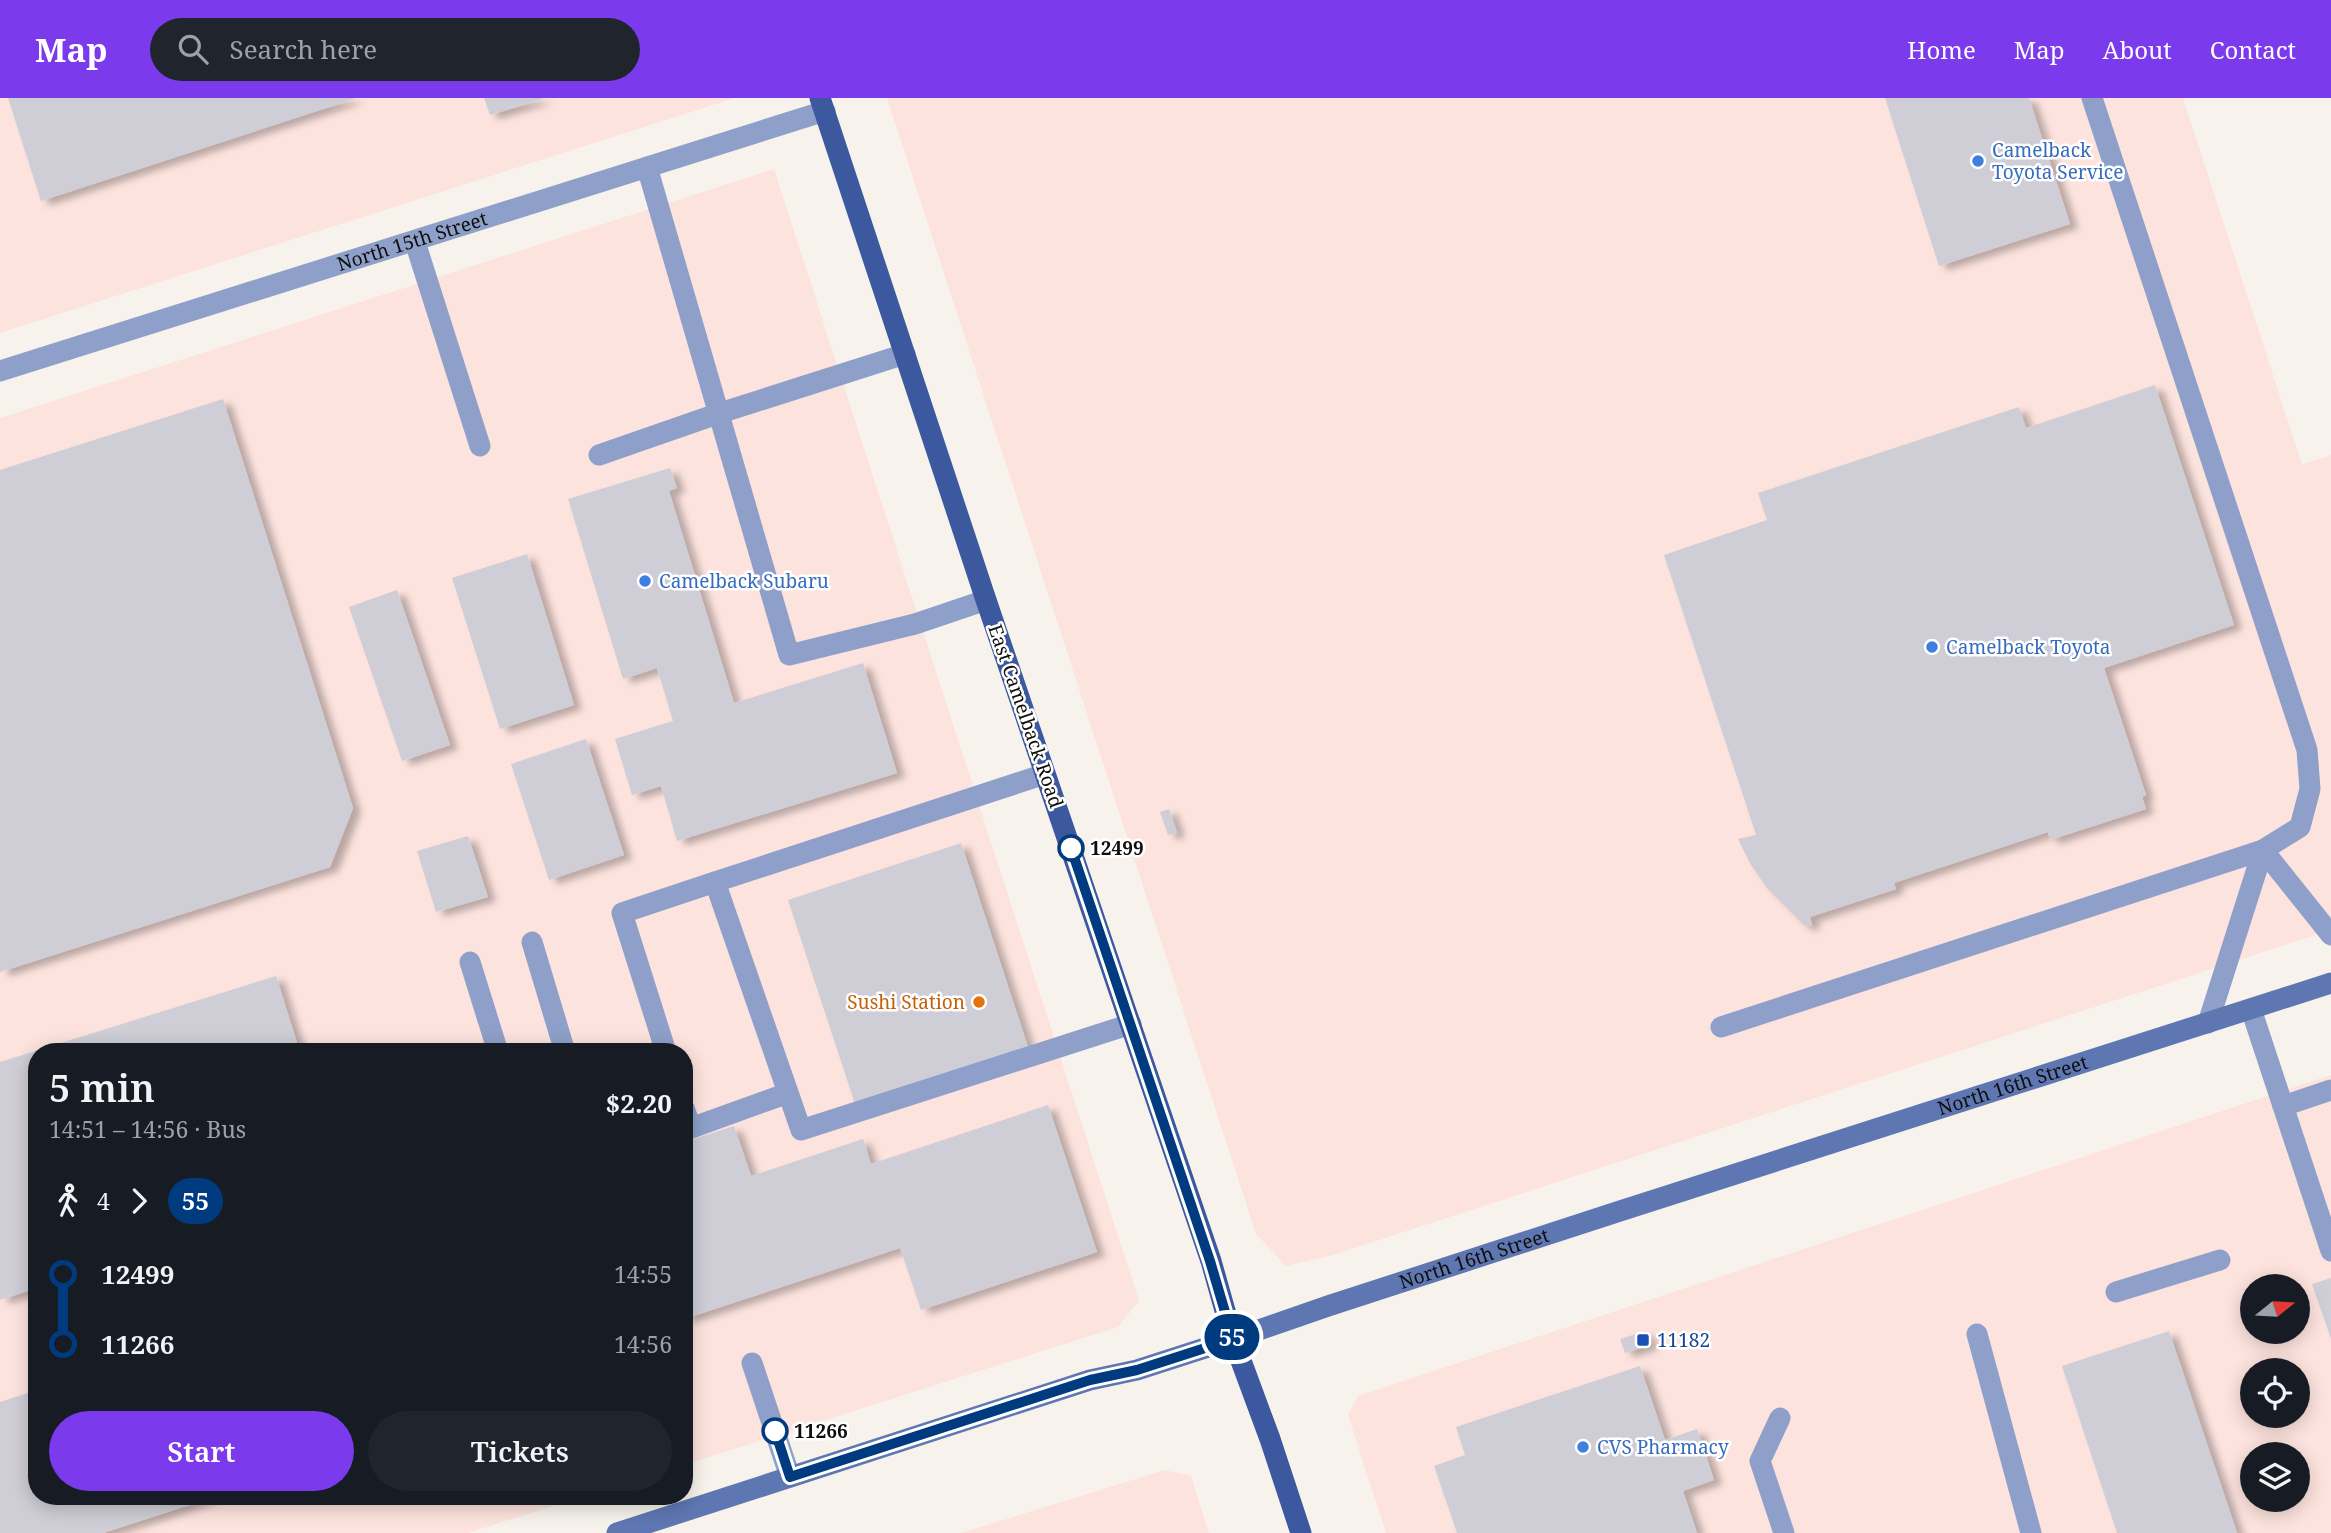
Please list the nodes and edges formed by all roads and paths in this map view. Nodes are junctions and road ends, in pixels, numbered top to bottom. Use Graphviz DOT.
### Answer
graph roads {
  1 [pos="2092,98"];
  2 [pos="822,104"];
  3 [pos="646,167"];
  4 [pos="415,242"];
  5 [pos="905,354"];
  6 [pos="0,371"];
  7 [pos="717,414"];
  8 [pos="480,446"];
  9 [pos="599,455"];
  10 [pos="986,600"];
  11 [pos="1045,774"];
  12 [pos="2263,850"];
  13 [pos="715,883"];
  14 [pos="2331,935"];
  15 [pos="532,942"];
  16 [pos="470,962"];
  17 [pos="2331,984"];
  18 [pos="2251,1009"];
  19 [pos="2208,1023"];
  20 [pos="1130,1024"];
  21 [pos="1721,1027"];
  22 [pos="495,1043"];
  23 [pos="562,1043"];
  24 [pos="663,1043"];
  25 [pos="2331,1090"];
  26 [pos="788,1093"];
  27 [pos="2283,1106"];
  28 [pos="693,1127"];
  29 [pos="2331,1251"];
  30 [pos="2220,1260"];
  31 [pos="2116,1292"];
  32 [pos="1977,1334"];
  33 [pos="1233,1339"];
  34 [pos="752,1363"];
  35 [pos="1780,1418"];
  36 [pos="790,1477"];
  37 [pos="617,1533"];
  38 [pos="1301,1533"];
  39 [pos="1784,1533"];
  40 [pos="2031,1533"];
  1 -- 12 [label="street"];
  2 -- 3 [label="street, North 15th Street"];
  2 -- 5 [label="main road, East Camelback Road"];
  3 -- 4 [label="street, North 15th Street"];
  3 -- 7 [label="street"];
  4 -- 6 [label="street, North 15th Street"];
  4 -- 8 [label="street"];
  5 -- 7 [label="street"];
  5 -- 10 [label="main road, East Camelback Road"];
  7 -- 9 [label="street"];
  7 -- 10 [label="street"];
  10 -- 11 [label="main road, East Camelback Road"];
  11 -- 13 [label="street"];
  11 -- 20 [label="main road, East Camelback Road"];
  12 -- 14 [label="street"];
  12 -- 19 [label="street"];
  12 -- 21 [label="street"];
  13 -- 24 [label="street"];
  13 -- 26 [label="street"];
  15 -- 23 [label="street"];
  16 -- 22 [label="street"];
  17 -- 18 [label="main road, North 16th Street"];
  18 -- 19 [label="main road, North 16th Street"];
  18 -- 27 [label="street"];
  19 -- 33 [label="main road, North 16th Street"];
  20 -- 26 [label="street"];
  20 -- 33 [label="main road, East Camelback Road"];
  25 -- 27 [label="street"];
  26 -- 28 [label="street"];
  27 -- 29 [label="street"];
  30 -- 31 [label="street"];
  32 -- 40 [label="street"];
  33 -- 36 [label="main road, North 16th Street"];
  33 -- 38 [label="main road, East Camelback Road"];
  34 -- 36 [label="street"];
  35 -- 39 [label="street"];
  36 -- 37 [label="main road, North 16th Street"];
}
